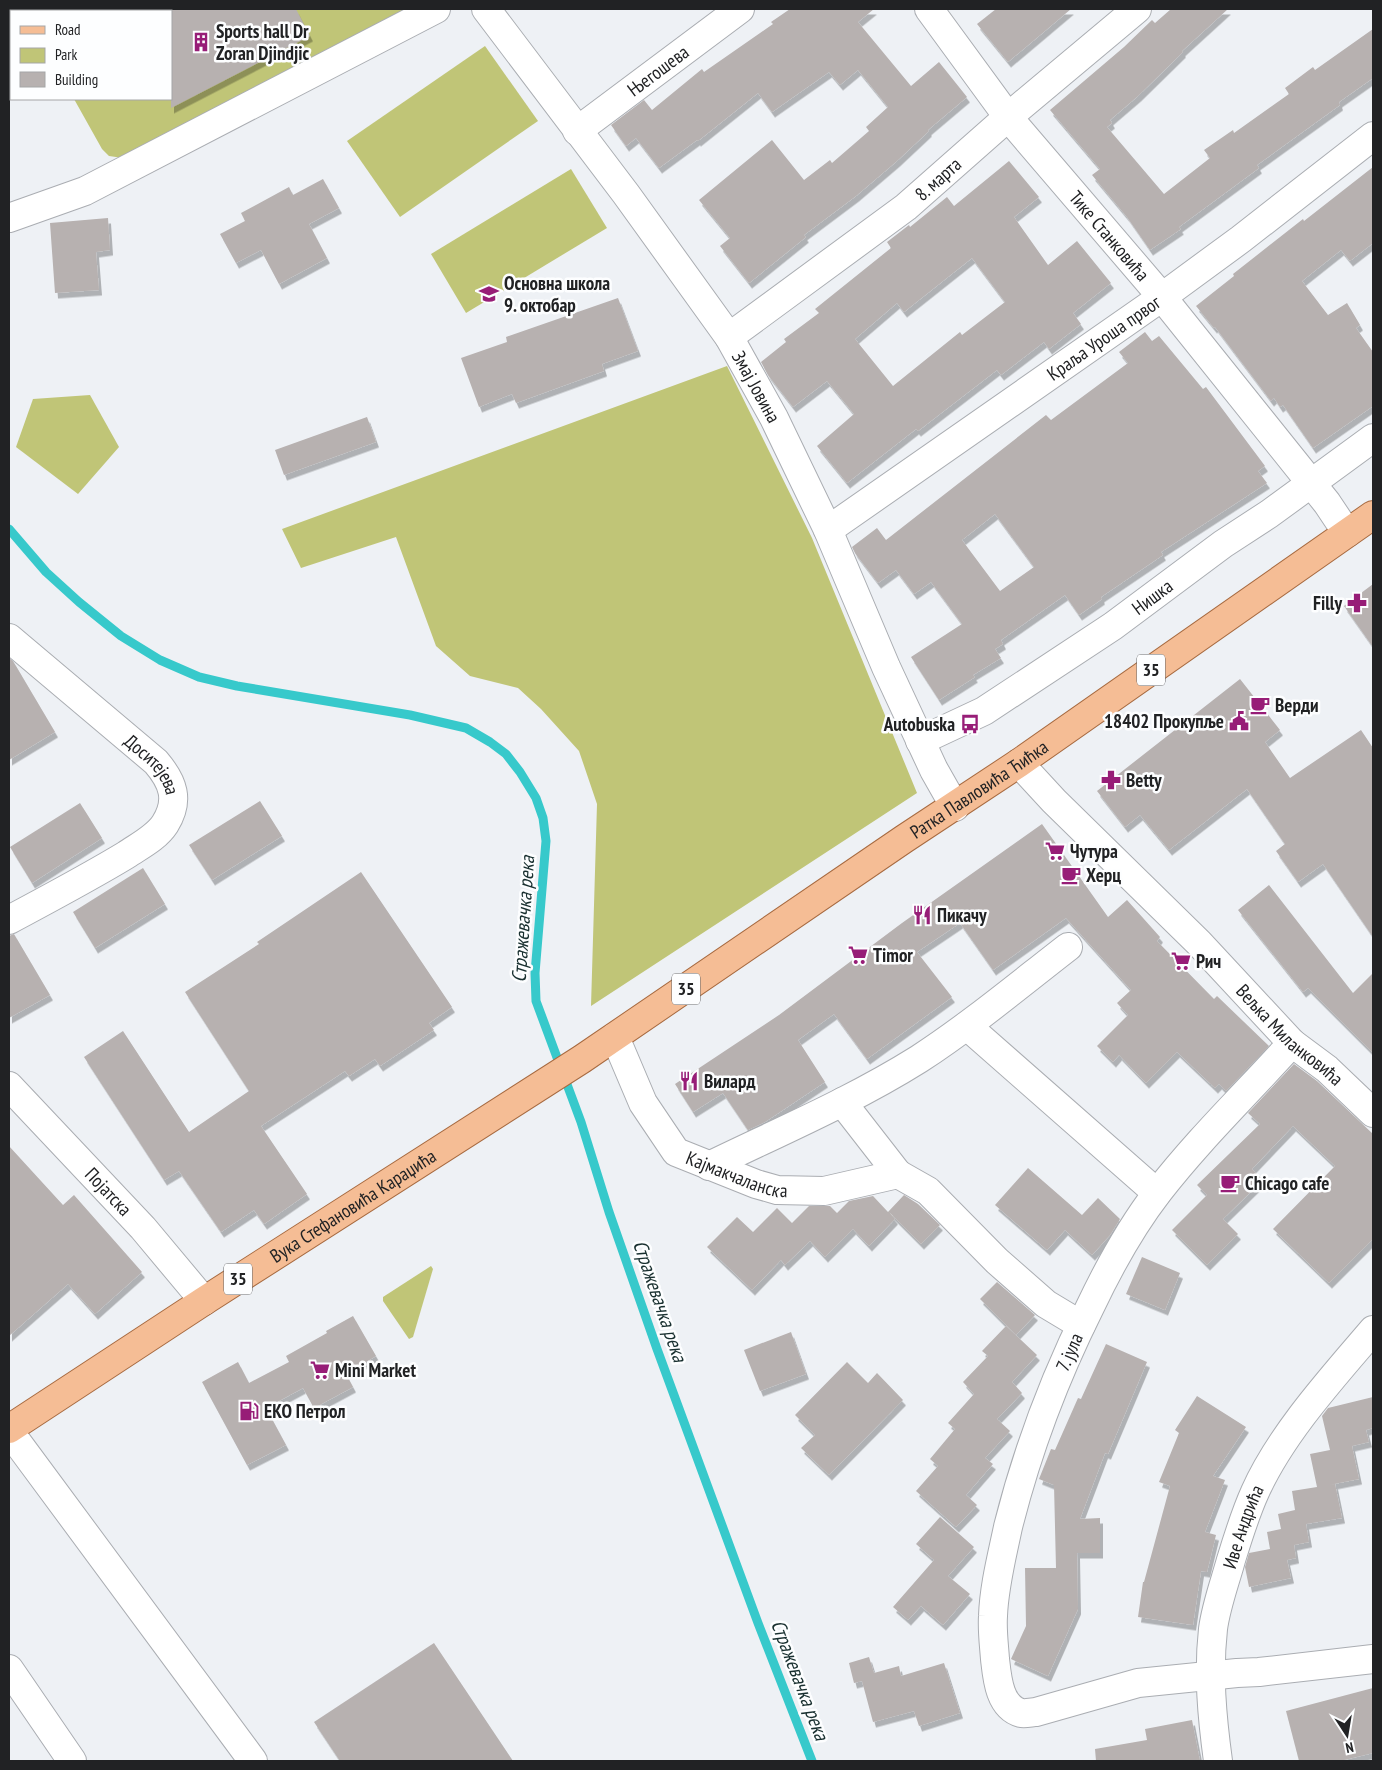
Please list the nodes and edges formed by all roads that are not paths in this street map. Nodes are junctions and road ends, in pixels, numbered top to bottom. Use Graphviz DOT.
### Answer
graph roads {
  1 [pos="436,9"];
  2 [pos="486,9"];
  3 [pos="740,9"];
  4 [pos="929,9"];
  5 [pos="1137,9"];
  6 [pos="1008,117"];
  7 [pos="577,131"];
  8 [pos="1373,136"];
  9 [pos="9,218"];
  10 [pos="1162,297"];
  11 [pos="729,337"];
  12 [pos="1373,438"];
  13 [pos="1310,483"];
  14 [pos="1373,515"];
  15 [pos="828,530"];
  16 [pos="1347,532"];
  17 [pos="9,638"];
  18 [pos="920,741"];
  19 [pos="1019,763"];
  20 [pos="955,807"];
  21 [pos="9,920"];
  22 [pos="1068,947"];
  23 [pos="967,1026"];
  24 [pos="615,1037"];
  25 [pos="1292,1043"];
  26 [pos="9,1086"];
  27 [pos="521,1097"];
  28 [pos="842,1102"];
  29 [pos="1373,1112"];
  30 [pos="708,1166"];
  31 [pos="898,1174"];
  32 [pos="1157,1193"];
  33 [pos="204,1301"];
  34 [pos="1081,1325"];
  35 [pos="1373,1330"];
  36 [pos="9,1430"];
  37 [pos="1373,1659"];
  38 [pos="9,1669"];
  39 [pos="1210,1675"];
  40 [pos="72,1761"];
  41 [pos="253,1761"];
  42 [pos="1218,1761"];
  1 -- 9 [label="street"];
  2 -- 7 [label="street, Змај Јовина"];
  3 -- 7 [label="street, Његошева"];
  4 -- 6 [label="street, Тике Станковића"];
  5 -- 6 [label="street, 8. марта"];
  6 -- 10 [label="street, Тике Станковића"];
  6 -- 11 [label="street, 8. марта"];
  7 -- 11 [label="street, Змај Јовина"];
  8 -- 10 [label="street, Краља Уроша првог"];
  10 -- 13 [label="street, Тике Станковића"];
  10 -- 15 [label="street, Краља Уроша првог"];
  11 -- 15 [label="street, Змај Јовина"];
  12 -- 13 [label="street, Нишка"];
  13 -- 16 [label="street, Тике Станковића"];
  13 -- 18 [label="street, Нишка"];
  14 -- 16 [label="main road, Ратка Павловића Ћићка / 35"];
  15 -- 18 [label="street, Змај Јовина"];
  16 -- 19 [label="main road, Ратка Павловића Ћићка / 35"];
  17 -- 21 [label="street, Доситејева"];
  18 -- 20 [label="street, Змај Јовина"];
  19 -- 20 [label="main road, Ратка Павловића Ћићка / 35"];
  19 -- 25 [label="street, Вељка Миланковића"];
  20 -- 24 [label="main road, Ратка Павловића Ћићка / 35"];
  22 -- 23 [label="street"];
  23 -- 28 [label="street"];
  23 -- 32 [label="street"];
  24 -- 27 [label="main road, Ратка Павловића Ћићка / 35"];
  24 -- 30 [label="street, Кајмакчаланска"];
  25 -- 29 [label="street, Вељка Миланковића"];
  25 -- 32 [label="street, 7. јула"];
  26 -- 33 [label="street, Појатска"];
  27 -- 33 [label="main road, Вука Стефановића Караџића / 35"];
  28 -- 30 [label="street"];
  28 -- 31 [label="street"];
  30 -- 31 [label="street, Кајмакчаланска"];
  31 -- 34 [label="street"];
  32 -- 34 [label="street, 7. јула"];
  33 -- 36 [label="main road, Вука Стефановића Караџића / 35"];
  34 -- 39 [label="street, 7. јула"];
  35 -- 39 [label="street, Иве Андрића"];
  36 -- 41 [label="street"];
  37 -- 39 [label="street"];
  38 -- 40 [label="street"];
  39 -- 42 [label="street, Иве Андрића"];
}
